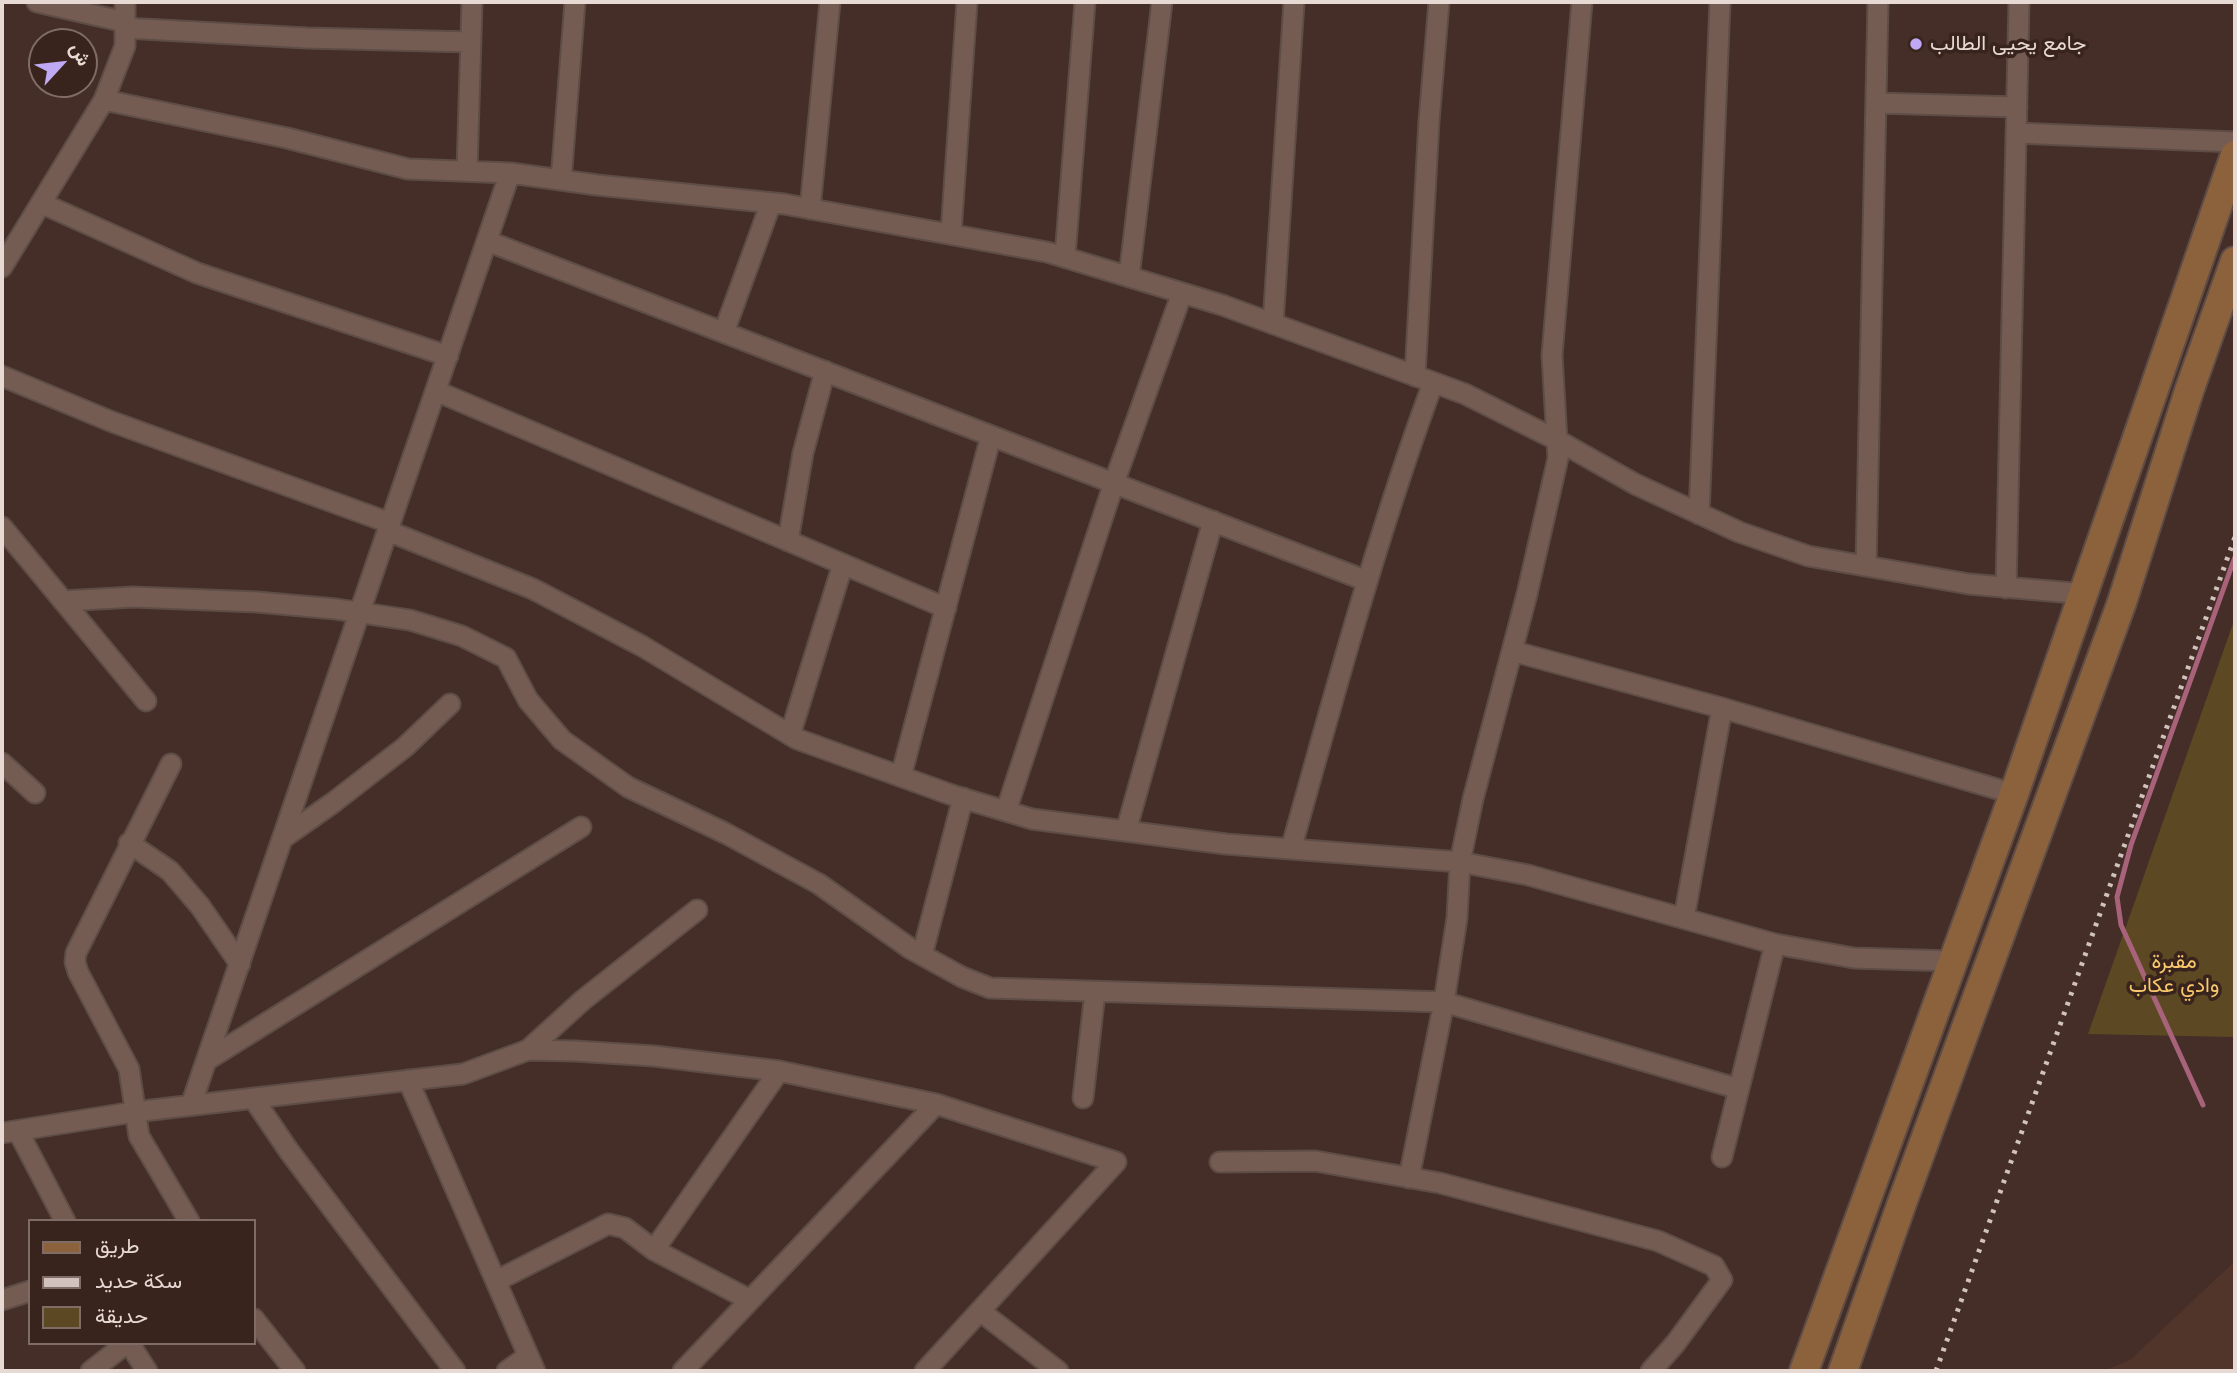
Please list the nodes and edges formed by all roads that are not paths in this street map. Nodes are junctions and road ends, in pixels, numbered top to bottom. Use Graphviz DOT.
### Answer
graph roads {
  1 [pos="37,2"];
  2 [pos="125,2"];
  3 [pos="472,2"];
  4 [pos="575,2"];
  5 [pos="830,2"];
  6 [pos="967,2"];
  7 [pos="1085,2"];
  8 [pos="1162,2"];
  9 [pos="1294,2"];
  10 [pos="1439,2"];
  11 [pos="1582,2"];
  12 [pos="1720,2"];
  13 [pos="1878,2"];
  14 [pos="2020,2"];
  15 [pos="125,25"];
  16 [pos="471,41"];
  17 [pos="104,100"];
  18 [pos="1876,103"];
  19 [pos="2017,107"];
  20 [pos="2016,134"];
  21 [pos="2235,142"];
  22 [pos="2235,155"];
  23 [pos="467,171"];
  24 [pos="510,173"];
  25 [pos="561,180"];
  26 [pos="41,203"];
  27 [pos="771,203"];
  28 [pos="810,209"];
  29 [pos="951,233"];
  30 [pos="487,241"];
  31 [pos="1065,257"];
  32 [pos="2235,261"];
  33 [pos="2,267"];
  34 [pos="1129,277"];
  35 [pos="1182,293"];
  36 [pos="2228,300"];
  37 [pos="1273,324"];
  38 [pos="724,332"];
  39 [pos="448,356"];
  40 [pos="825,372"];
  41 [pos="2,376"];
  42 [pos="1424,379"];
  43 [pos="2155,383"];
  44 [pos="436,391"];
  45 [pos="2189,391"];
  46 [pos="991,436"];
  47 [pos="1557,440"];
  48 [pos="1114,483"];
  49 [pos="1699,514"];
  50 [pos="1213,522"];
  51 [pos="2,527"];
  52 [pos="389,527"];
  53 [pos="788,541"];
  54 [pos="843,564"];
  55 [pos="1866,566"];
  56 [pos="1367,581"];
  57 [pos="2006,588"];
  58 [pos="2085,594"];
  59 [pos="63,601"];
  60 [pos="946,608"];
  61 [pos="359,614"];
  62 [pos="1512,651"];
  63 [pos="146,701"];
  64 [pos="450,704"];
  65 [pos="1722,708"];
  66 [pos="790,735"];
  67 [pos="2,763"];
  68 [pos="171,764"];
  69 [pos="901,776"];
  70 [pos="35,793"];
  71 [pos="2014,794"];
  72 [pos="963,798"];
  73 [pos="1006,811"];
  74 [pos="581,827"];
  75 [pos="1126,831"];
  76 [pos="283,838"];
  77 [pos="129,843"];
  78 [pos="1292,849"];
  79 [pos="1460,862"];
  80 [pos="697,911"];
  81 [pos="1684,918"];
  82 [pos="1775,944"];
  83 [pos="922,955"];
  84 [pos="1952,961"];
  85 [pos="240,964"];
  86 [pos="1095,992"];
  87 [pos="1444,1002"];
  88 [pos="528,1050"];
  89 [pos="207,1059"];
  90 [pos="779,1070"];
  91 [pos="408,1080"];
  92 [pos="1739,1088"];
  93 [pos="253,1098"];
  94 [pos="1083,1098"];
  95 [pos="936,1104"];
  96 [pos="191,1105"];
  97 [pos="134,1112"];
  98 [pos="10,1132"];
  99 [pos="1722,1157"];
  100 [pos="1220,1162"];
  101 [pos="1409,1178"];
  102 [pos="64,1219"];
  103 [pos="188,1219"];
  104 [pos="654,1250"];
  105 [pos="496,1281"];
  106 [pos="28,1292"];
  107 [pos="2,1300"];
  108 [pos="750,1300"];
  109 [pos="980,1311"];
  110 [pos="256,1322"];
  111 [pos="133,1345"];
  112 [pos="531,1363"];
  113 [pos="91,1371"];
  114 [pos="148,1371"];
  115 [pos="295,1371"];
  116 [pos="455,1371"];
  117 [pos="507,1371"];
  118 [pos="683,1371"];
  119 [pos="925,1371"];
  120 [pos="1058,1371"];
  121 [pos="1651,1371"];
  122 [pos="1804,1371"];
  123 [pos="1843,1371"];
  1 -- 15 [label="street"];
  2 -- 15 [label="street"];
  3 -- 16 [label="street"];
  4 -- 25 [label="street"];
  5 -- 28 [label="street"];
  6 -- 29 [label="street"];
  7 -- 31 [label="street"];
  8 -- 34 [label="street"];
  9 -- 37 [label="street"];
  10 -- 42 [label="street"];
  11 -- 47 [label="street"];
  12 -- 49 [label="street"];
  13 -- 18 [label="street"];
  14 -- 19 [label="street"];
  15 -- 16 [label="street"];
  15 -- 17 [label="street"];
  16 -- 23 [label="street"];
  17 -- 23 [label="street"];
  17 -- 26 [label="street"];
  18 -- 19 [label="street"];
  18 -- 55 [label="street"];
  19 -- 20 [label="street"];
  20 -- 21 [label="street"];
  20 -- 57 [label="street"];
  22 -- 43 [label="main road"];
  23 -- 24 [label="street"];
  24 -- 25 [label="street"];
  24 -- 30 [label="street"];
  25 -- 27 [label="street"];
  26 -- 33 [label="street"];
  26 -- 39 [label="street"];
  27 -- 28 [label="street"];
  27 -- 38 [label="street"];
  28 -- 29 [label="street"];
  29 -- 31 [label="street"];
  30 -- 38 [label="street"];
  30 -- 39 [label="street"];
  31 -- 34 [label="street"];
  32 -- 36 [label="main road"];
  34 -- 35 [label="street"];
  35 -- 37 [label="street"];
  35 -- 48 [label="street"];
  36 -- 45 [label="main road"];
  37 -- 42 [label="street"];
  38 -- 40 [label="street"];
  39 -- 44 [label="street"];
  40 -- 46 [label="street"];
  40 -- 53 [label="street"];
  41 -- 52 [label="street"];
  42 -- 47 [label="street"];
  42 -- 56 [label="street"];
  43 -- 45 [label="main road"];
  43 -- 58 [label="main road"];
  44 -- 52 [label="street"];
  44 -- 53 [label="street"];
  45 -- 123 [label="main road"];
  46 -- 48 [label="street"];
  46 -- 60 [label="street"];
  47 -- 49 [label="street"];
  47 -- 62 [label="street"];
  48 -- 50 [label="street"];
  48 -- 73 [label="street"];
  49 -- 55 [label="street"];
  50 -- 56 [label="street"];
  50 -- 75 [label="street"];
  51 -- 59 [label="street"];
  52 -- 61 [label="street"];
  52 -- 66 [label="street"];
  53 -- 54 [label="street"];
  54 -- 60 [label="street"];
  54 -- 66 [label="street"];
  55 -- 57 [label="street"];
  56 -- 78 [label="street"];
  57 -- 58 [label="street"];
  58 -- 71 [label="main road"];
  59 -- 61 [label="street"];
  59 -- 63 [label="street"];
  60 -- 69 [label="street"];
  61 -- 76 [label="street"];
  61 -- 83 [label="street"];
  62 -- 65 [label="street"];
  62 -- 79 [label="street"];
  64 -- 76 [label="street"];
  65 -- 71 [label="street"];
  65 -- 81 [label="street"];
  66 -- 69 [label="street"];
  67 -- 70 [label="street"];
  68 -- 77 [label="street"];
  69 -- 72 [label="street"];
  71 -- 84 [label="main road"];
  72 -- 73 [label="street"];
  72 -- 83 [label="street"];
  73 -- 75 [label="street"];
  74 -- 89 [label="street"];
  75 -- 78 [label="street"];
  76 -- 85 [label="street"];
  77 -- 85 [label="street"];
  77 -- 97 [label="street"];
  78 -- 79 [label="street"];
  79 -- 81 [label="street"];
  79 -- 87 [label="street"];
  80 -- 88 [label="street"];
  81 -- 82 [label="street"];
  82 -- 84 [label="street"];
  82 -- 92 [label="street"];
  83 -- 86 [label="street"];
  84 -- 122 [label="main road"];
  85 -- 89 [label="street"];
  86 -- 87 [label="street"];
  86 -- 94 [label="street"];
  87 -- 92 [label="street"];
  87 -- 101 [label="street"];
  88 -- 90 [label="street"];
  88 -- 91 [label="street"];
  89 -- 96 [label="street"];
  90 -- 95 [label="street"];
  90 -- 104 [label="street"];
  91 -- 93 [label="street"];
  91 -- 105 [label="street"];
  92 -- 99 [label="street"];
  93 -- 96 [label="street"];
  93 -- 116 [label="street"];
  95 -- 108 [label="street"];
  95 -- 109 [label="street"];
  96 -- 97 [label="street"];
  97 -- 98 [label="street"];
  97 -- 103 [label="street"];
  98 -- 102 [label="street"];
  100 -- 101 [label="street"];
  101 -- 121 [label="street"];
  104 -- 105 [label="street"];
  104 -- 108 [label="street"];
  105 -- 112 [label="street"];
  106 -- 107 [label="street"];
  108 -- 118 [label="street"];
  109 -- 119 [label="street"];
  109 -- 120 [label="street"];
  110 -- 115 [label="street"];
  111 -- 113 [label="street"];
  111 -- 114 [label="street"];
  112 -- 117 [label="street"];
}
